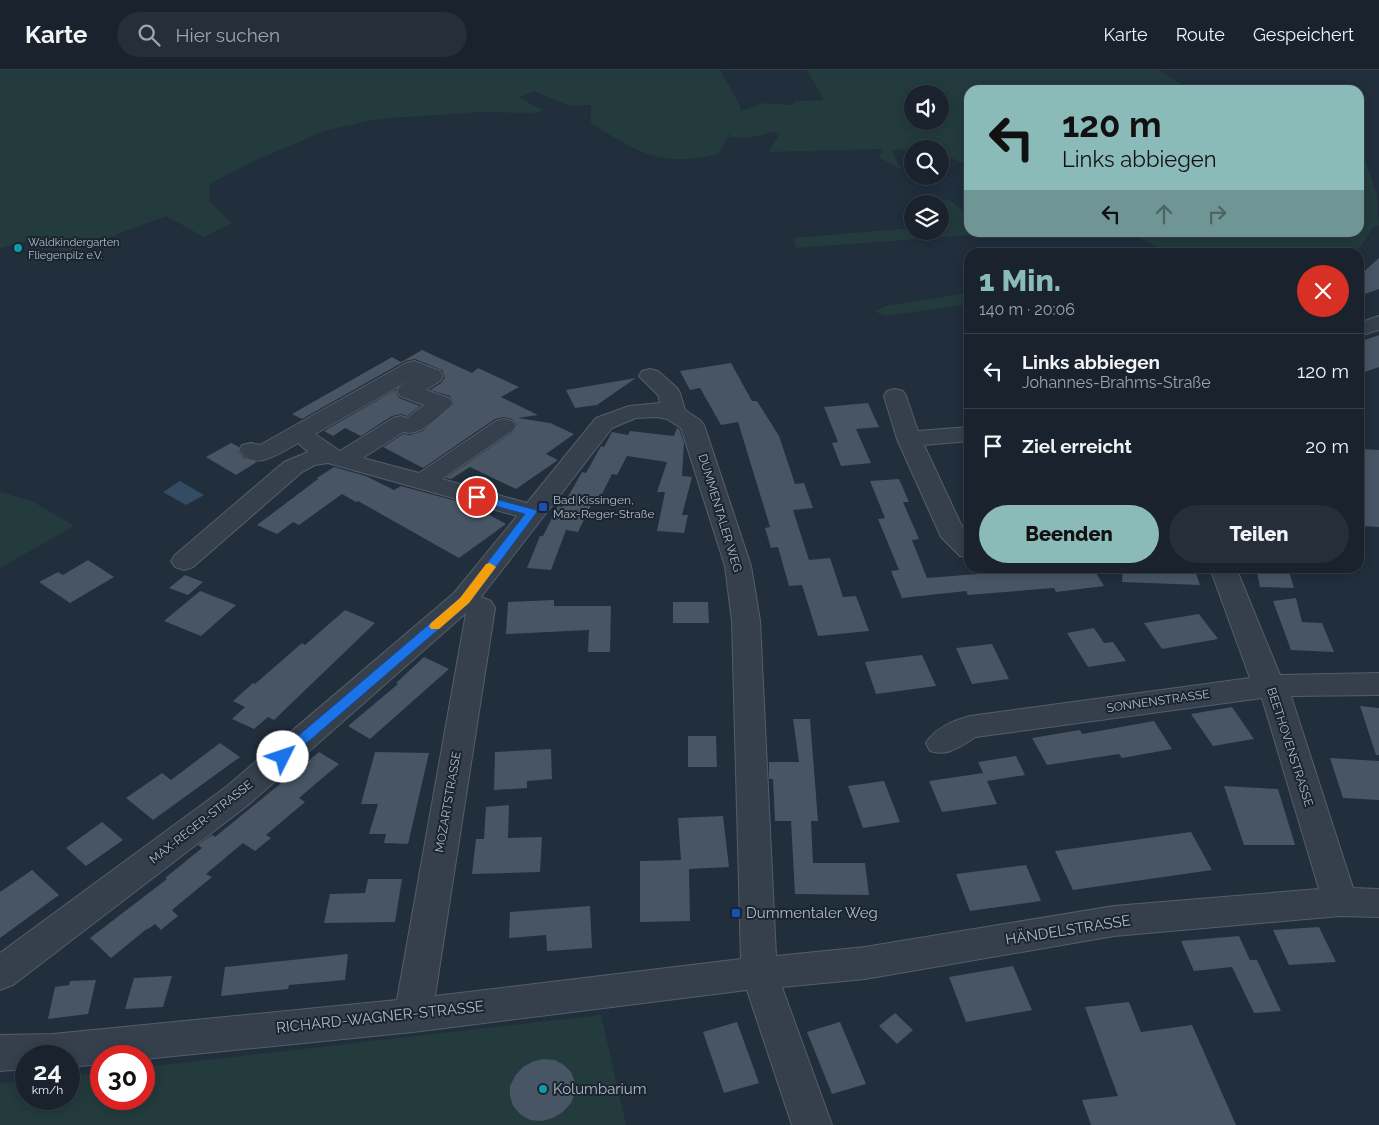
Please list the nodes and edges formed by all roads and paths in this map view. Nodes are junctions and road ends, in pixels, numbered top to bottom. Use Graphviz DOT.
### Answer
graph roads {
  1 [pos="1379,322"];
  2 [pos="1364,328"];
  3 [pos="650,376"];
  4 [pos="895,396"];
  5 [pos="674,414"];
  6 [pos="504,426"];
  7 [pos="299,433"];
  8 [pos="964,434"];
  9 [pos="909,439"];
  10 [pos="251,450"];
  11 [pos="336,458"];
  12 [pos="422,482"];
  13 [pos="532,512"];
  14 [pos="964,546"];
  15 [pos="184,561"];
  16 [pos="1225,573"];
  17 [pos="464,600"];
  18 [pos="1379,684"];
  19 [pos="1273,686"];
  20 [pos="941,743"];
  21 [pos="1340,902"];
  22 [pos="1379,903"];
  23 [pos="760,973"];
  24 [pos="0,974"];
  25 [pos="413,1015"];
  26 [pos="0,1053"];
  27 [pos="812,1125"];
  1 -- 2 [label="street"];
  3 -- 5 [label="street"];
  4 -- 9 [label="street"];
  5 -- 13 [label="street, MAX-REGER-STRASSE"];
  5 -- 23 [label="street, DUMMENTALER WEG"];
  6 -- 12 [label="street"];
  7 -- 10 [label="street"];
  7 -- 11 [label="street"];
  7 -- 11 [label="street"];
  8 -- 9 [label="street"];
  9 -- 14 [label="street"];
  11 -- 12 [label="street"];
  11 -- 15 [label="street"];
  12 -- 13 [label="street"];
  13 -- 17 [label="street, MAX-REGER-STRASSE"];
  16 -- 19 [label="street, BEETHOVENSTRASSE"];
  17 -- 24 [label="street, MAX-REGER-STRASSE"];
  17 -- 25 [label="street, MOZARTSTRASSE"];
  18 -- 19 [label="street, SONNENSTRASSE"];
  19 -- 20 [label="street, SONNENSTRASSE"];
  19 -- 21 [label="street, BEETHOVENSTRASSE"];
  21 -- 22 [label="street, HÄNDELSTRASSE"];
  21 -- 23 [label="street, HÄNDELSTRASSE"];
  23 -- 25 [label="street, RICHARD-WAGNER-STRASSE"];
  23 -- 27 [label="street, DUMMENTALER WEG"];
  25 -- 26 [label="street, RICHARD-WAGNER-STRASSE"];
}
